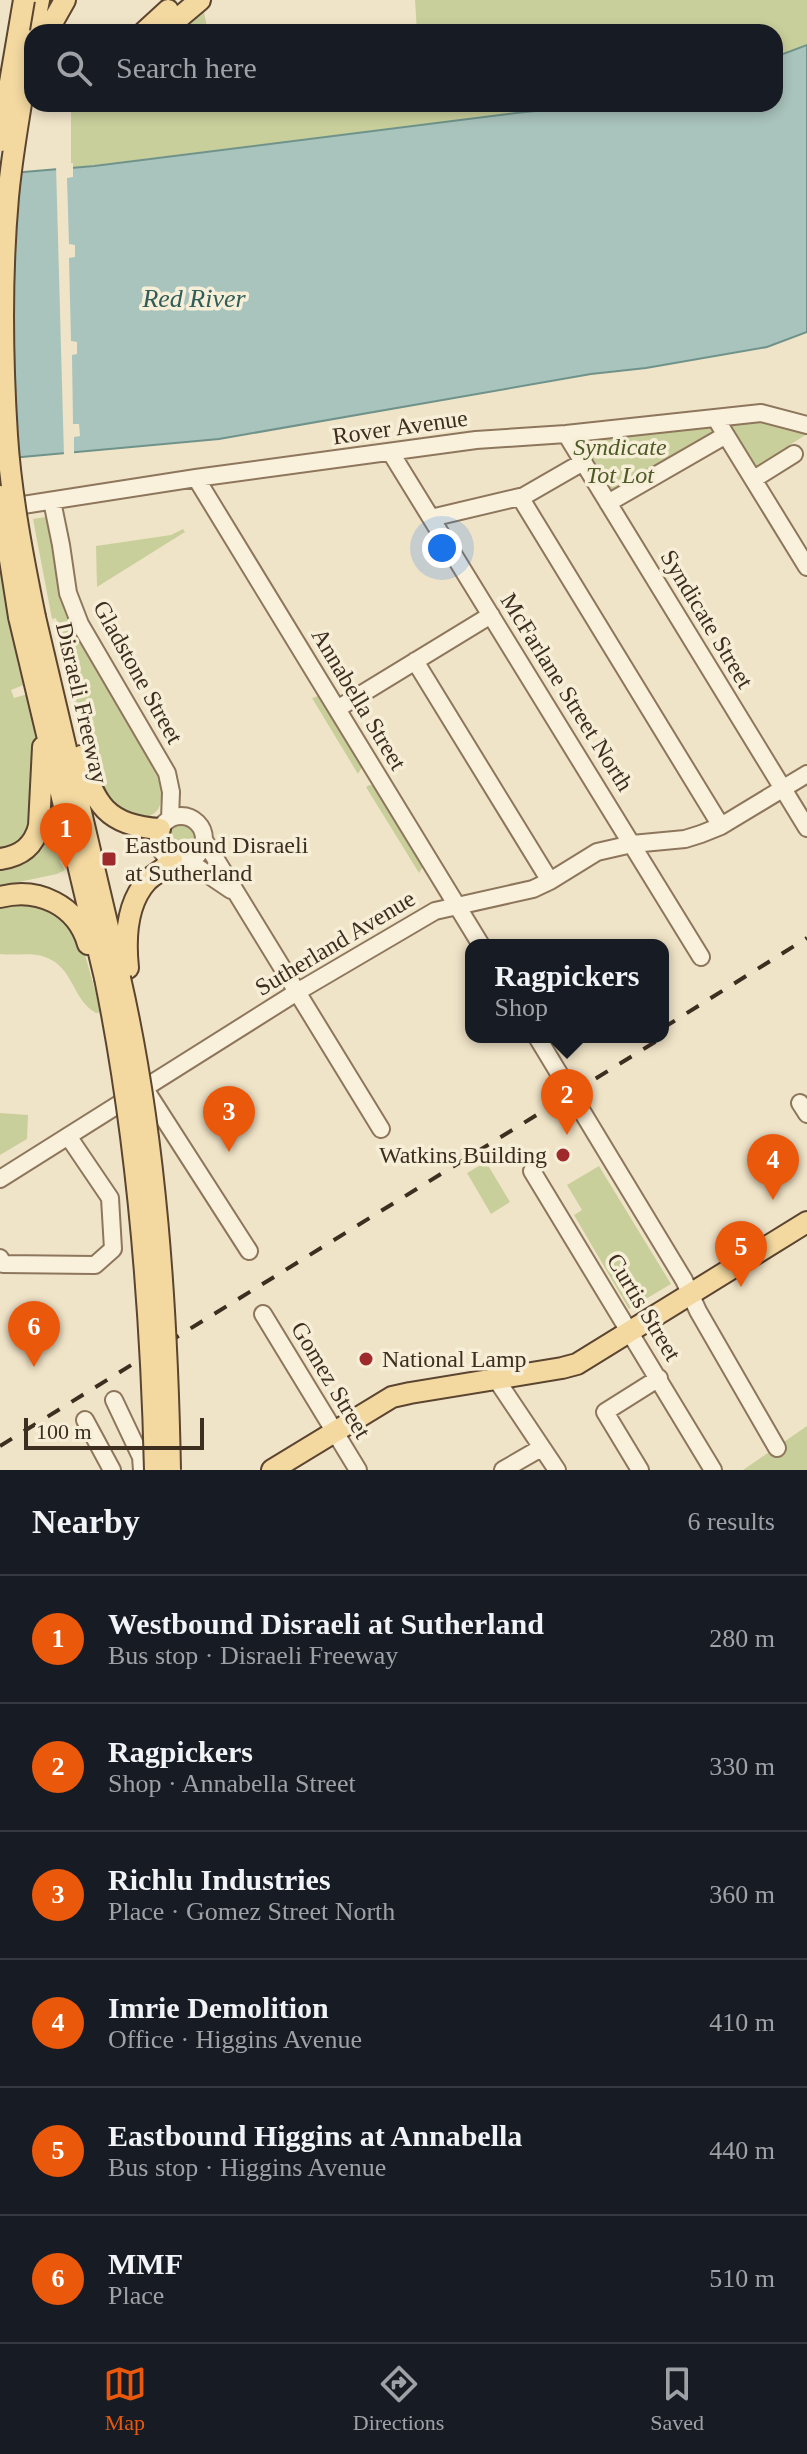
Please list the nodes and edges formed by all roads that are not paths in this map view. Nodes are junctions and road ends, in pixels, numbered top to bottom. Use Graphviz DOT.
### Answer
graph roads {
  1 [pos="24,0"];
  2 [pos="39,0"];
  3 [pos="65,0"];
  4 [pos="180,0"];
  5 [pos="200,0"];
  6 [pos="34,24"];
  7 [pos="52,24"];
  8 [pos="153,24"];
  9 [pos="172,24"];
  10 [pos="24,73"];
  11 [pos="24,94"];
  12 [pos="0,95"];
  13 [pos="0,104"];
  14 [pos="24,104"];
  15 [pos="24,110"];
  16 [pos="7,144"];
  17 [pos="716,419"];
  18 [pos="807,425"];
  19 [pos="566,434"];
  20 [pos="726,435"];
  21 [pos="391,453"];
  22 [pos="794,454"];
  23 [pos="583,462"];
  24 [pos="196,478"];
  25 [pos="754,479"];
  26 [pos="0,496"];
  27 [pos="520,497"];
  28 [pos="52,501"];
  29 [pos="608,503"];
  30 [pos="0,508"];
  31 [pos="431,518"];
  32 [pos="807,567"];
  33 [pos="285,589"];
  34 [pos="269,599"];
  35 [pos="491,615"];
  36 [pos="27,617"];
  37 [pos="44,654"];
  38 [pos="415,661"];
  39 [pos="337,709"];
  40 [pos="45,723"];
  41 [pos="807,774"];
  42 [pos="783,789"];
  43 [pos="165,824"];
  44 [pos="721,826"];
  45 [pos="807,828"];
  46 [pos="204,840"];
  47 [pos="632,844"];
  48 [pos="0,859"];
  49 [pos="180,861"];
  50 [pos="550,881"];
  51 [pos="236,893"];
  52 [pos="0,897"];
  53 [pos="457,906"];
  54 [pos="477,939"];
  55 [pos="701,957"];
  56 [pos="112,978"];
  57 [pos="297,992"];
  58 [pos="124,1031"];
  59 [pos="541,1043"];
  60 [pos="145,1089"];
  61 [pos="381,1129"];
  62 [pos="68,1136"];
  63 [pos="532,1171"];
  64 [pos="0,1179"];
  65 [pos="807,1222"];
  66 [pos="249,1251"];
  67 [pos="0,1258"];
  68 [pos="691,1295"];
  69 [pos="263,1314"];
  70 [pos="631,1332"];
  71 [pos="659,1378"];
  72 [pos="496,1379"];
  73 [pos="114,1400"];
  74 [pos="85,1420"];
  75 [pos="335,1432"];
  76 [pos="541,1448"];
  77 [pos="777,1448"];
  78 [pos="112,1470"];
  79 [pos="142,1470"];
  80 [pos="155,1470"];
  81 [pos="170,1470"];
  82 [pos="272,1470"];
  83 [pos="358,1470"];
  84 [pos="503,1470"];
  85 [pos="557,1470"];
  86 [pos="640,1470"];
  87 [pos="713,1470"];
  1 -- 16 [label="main road, Disraeli Freeway, bridge"];
  2 -- 6 [label="main road"];
  3 -- 7 [label="main road"];
  4 -- 8 [label="main road"];
  5 -- 9 [label="main road"];
  10 -- 16 [label="main road, Disraeli Freeway, bridge"];
  11 -- 12 [label="main road"];
  13 -- 14 [label="main road"];
  15 -- 16 [label="main road, bridge"];
  16 -- 36 [label="main road, Disraeli Freeway, bridge"];
  17 -- 18 [label="street, Rover Avenue"];
  17 -- 19 [label="street, Rover Avenue"];
  17 -- 20 [label="street"];
  19 -- 21 [label="street, Rover Avenue"];
  19 -- 23 [label="street, Syndicate Street"];
  20 -- 25 [label="street"];
  20 -- 29 [label="street"];
  21 -- 24 [label="street, Rover Avenue"];
  21 -- 31 [label="street, McFarlane Street North"];
  22 -- 25 [label="street"];
  23 -- 27 [label="street"];
  23 -- 29 [label="street, Syndicate Street"];
  24 -- 28 [label="street, Rover Avenue"];
  24 -- 34 [label="street, Annabella Street"];
  25 -- 32 [label="street"];
  26 -- 36 [label="main road, Disraeli Freeway, bridge"];
  27 -- 31 [label="street"];
  27 -- 44 [label="street"];
  28 -- 30 [label="street, Rover Avenue"];
  28 -- 43 [label="street, Gladstone Street"];
  29 -- 42 [label="street, Syndicate Street"];
  31 -- 35 [label="street, McFarlane Street North"];
  33 -- 34 [label="street"];
  34 -- 39 [label="street, Annabella Street"];
  35 -- 38 [label="street"];
  35 -- 47 [label="street, McFarlane Street North"];
  36 -- 37 [label="main road, Disraeli Freeway"];
  36 -- 40 [label="main road, Disraeli Freeway"];
  37 -- 43 [label="main road"];
  37 -- 56 [label="main road, Disraeli Freeway"];
  38 -- 39 [label="street"];
  38 -- 50 [label="street"];
  39 -- 53 [label="street, Annabella Street"];
  40 -- 48 [label="main road"];
  40 -- 56 [label="main road, Disraeli Freeway"];
  41 -- 42 [label="street, Sutherland Avenue"];
  42 -- 44 [label="street, Sutherland Avenue"];
  42 -- 45 [label="street, Syndicate Street"];
  43 -- 46 [label="street"];
  43 -- 49 [label="street, Gladstone Street"];
  44 -- 47 [label="street, Sutherland Avenue"];
  46 -- 49 [label="street"];
  46 -- 51 [label="street"];
  47 -- 50 [label="street, Sutherland Avenue"];
  47 -- 55 [label="street, McFarlane Street North"];
  49 -- 51 [label="street"];
  49 -- 56 [label="main road"];
  50 -- 53 [label="street, Sutherland Avenue"];
  51 -- 57 [label="street"];
  52 -- 56 [label="main road"];
  53 -- 54 [label="street, Annabella Street"];
  53 -- 57 [label="street, Sutherland Avenue"];
  56 -- 58 [label="main road, Disraeli Freeway, bridge"];
  57 -- 60 [label="street, Sutherland Avenue"];
  57 -- 61 [label="street"];
  58 -- 80 [label="main road, Disraeli Freeway, bridge"];
  58 -- 81 [label="main road, Disraeli Freeway, bridge"];
  59 -- 68 [label="street"];
  60 -- 62 [label="street, Sutherland Avenue"];
  60 -- 66 [label="street"];
  62 -- 64 [label="street, Sutherland Avenue"];
  62 -- 67 [label="street"];
  63 -- 70 [label="street, Curtis Street"];
  65 -- 68 [label="main road"];
  68 -- 70 [label="main road"];
  68 -- 77 [label="street"];
  69 -- 75 [label="street, Gomez Street"];
  70 -- 71 [label="street, Curtis Street"];
  70 -- 72 [label="main road"];
  71 -- 86 [label="street"];
  71 -- 87 [label="street, Curtis Street"];
  72 -- 75 [label="main road"];
  72 -- 76 [label="street"];
  73 -- 79 [label="street"];
  74 -- 78 [label="street"];
  75 -- 82 [label="main road"];
  75 -- 83 [label="street, Gomez Street"];
  76 -- 84 [label="street"];
  76 -- 85 [label="street"];
}
